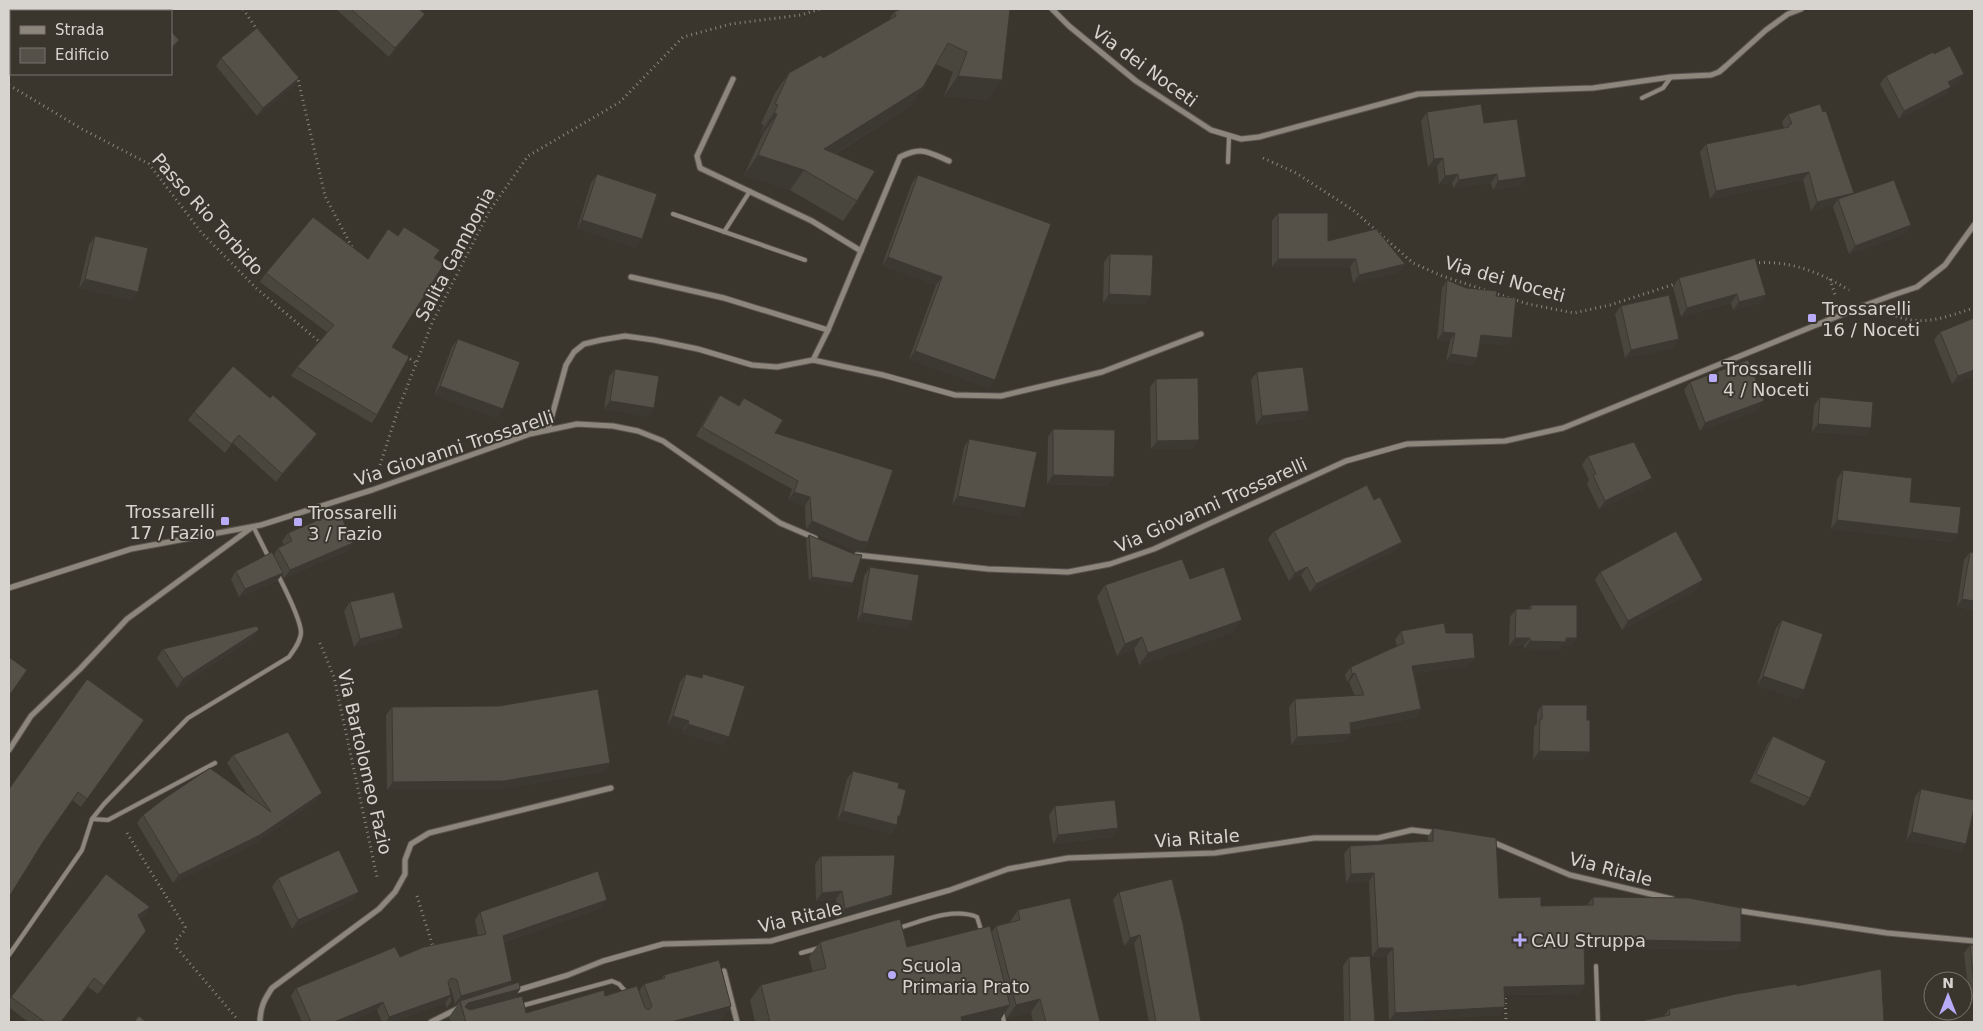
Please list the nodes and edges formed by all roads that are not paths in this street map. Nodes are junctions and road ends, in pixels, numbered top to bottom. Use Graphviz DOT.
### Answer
graph roads {
  1 [pos="1052,9"];
  2 [pos="1801,9"];
  3 [pos="1671,78"];
  4 [pos="734,79"];
  5 [pos="1642,98"];
  6 [pos="1229,137"];
  7 [pos="949,161"];
  8 [pos="1228,162"];
  9 [pos="750,191"];
  10 [pos="673,214"];
  11 [pos="1974,225"];
  12 [pos="724,232"];
  13 [pos="861,251"];
  14 [pos="805,260"];
  15 [pos="631,278"];
  16 [pos="828,330"];
  17 [pos="1201,334"];
  18 [pos="813,360"];
  19 [pos="548,430"];
  20 [pos="253,526"];
  21 [pos="825,543"];
  22 [pos="852,554"];
  23 [pos="9,588"];
  24 [pos="9,750"];
  25 [pos="215,762"];
  26 [pos="611,788"];
  27 [pos="92,819"];
  28 [pos="1448,835"];
  29 [pos="1484,840"];
  30 [pos="1674,900"];
  31 [pos="1732,910"];
  32 [pos="896,928"];
  33 [pos="983,938"];
  34 [pos="1974,941"];
  35 [pos="829,946"];
  36 [pos="801,953"];
  37 [pos="9,955"];
  38 [pos="1596,966"];
  39 [pos="724,971"];
  40 [pos="506,994"];
  41 [pos="629,995"];
  42 [pos="450,1003"];
  43 [pos="999,1004"];
  44 [pos="461,1007"];
  45 [pos="516,1007"];
  46 [pos="452,1010"];
  47 [pos="260,1022"];
  48 [pos="431,1022"];
  49 [pos="737,1022"];
  50 [pos="1004,1022"];
  51 [pos="1598,1022"];
  1 -- 6 [label="street, Via dei Noceti"];
  2 -- 3 [label="street, Via dei Noceti"];
  3 -- 5 [label="lane"];
  3 -- 6 [label="street, Via dei Noceti"];
  4 -- 9 [label="street"];
  6 -- 8 [label="lane"];
  7 -- 13 [label="street"];
  9 -- 12 [label="lane"];
  9 -- 13 [label="street"];
  10 -- 12 [label="lane"];
  11 -- 22 [label="street, Via Giovanni Trossarelli, bridge"];
  12 -- 14 [label="lane"];
  13 -- 16 [label="street"];
  15 -- 16 [label="street"];
  16 -- 18 [label="street"];
  17 -- 18 [label="street"];
  18 -- 19 [label="street"];
  19 -- 20 [label="street, Via Giovanni Trossarelli"];
  19 -- 21 [label="street, Via Giovanni Trossarelli"];
  20 -- 23 [label="street, Via Giovanni Trossarelli"];
  20 -- 24 [label="street"];
  20 -- 27 [label="lane"];
  25 -- 27 [label="lane"];
  26 -- 47 [label="street, Via Bartolomeo Fazio"];
  27 -- 37 [label="lane"];
  28 -- 40 [label="street, Via Ritale"];
  29 -- 30 [label="street, Via Ritale"];
  31 -- 34 [label="street"];
  32 -- 33 [label="lane"];
  35 -- 36 [label="lane"];
  38 -- 51 [label="lane"];
  39 -- 49 [label="street"];
  41 -- 45 [label="lane"];
  42 -- 46 [label="street"];
  43 -- 50 [label="lane"];
  44 -- 46 [label="street"];
  46 -- 48 [label="street"];
}
